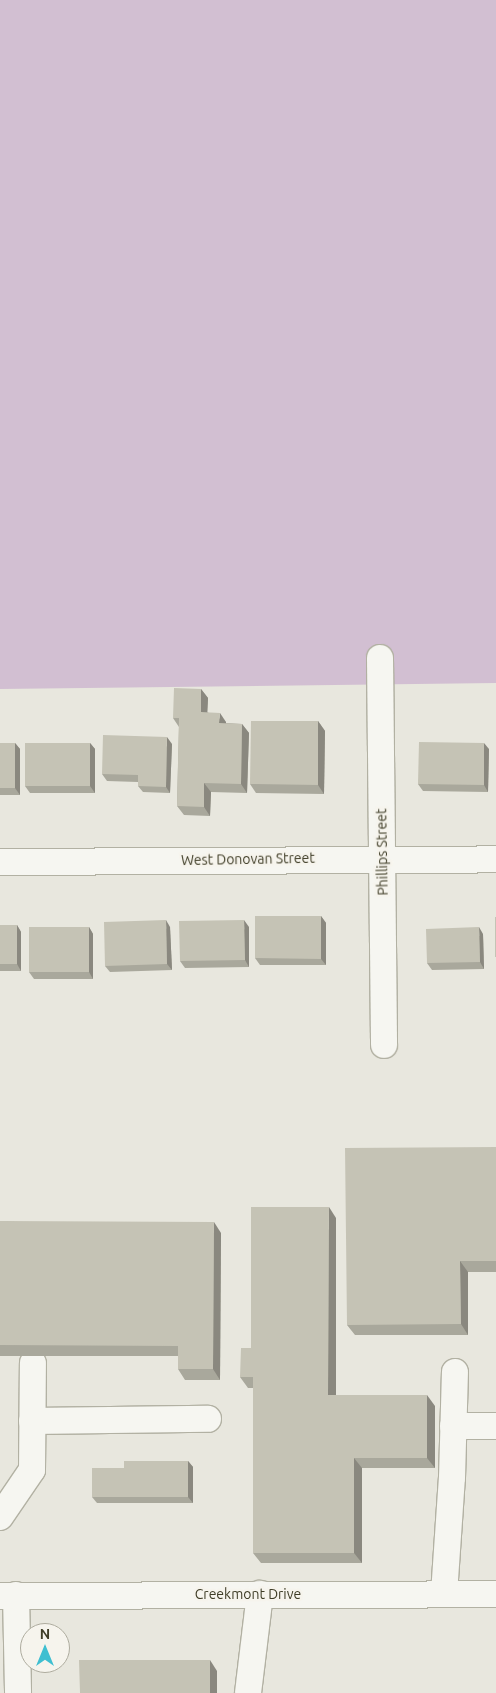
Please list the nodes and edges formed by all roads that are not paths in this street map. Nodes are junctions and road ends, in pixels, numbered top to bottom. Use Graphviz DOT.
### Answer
graph roads {
  1 [pos="380,658"];
  2 [pos="382,858"];
  3 [pos="496,858"];
  4 [pos="0,862"];
  5 [pos="384,1045"];
  6 [pos="33,1363"];
  7 [pos="454,1372"];
  8 [pos="208,1419"];
  9 [pos="32,1421"];
  10 [pos="453,1426"];
  11 [pos="496,1426"];
  12 [pos="0,1517"];
  13 [pos="260,1594"];
  14 [pos="444,1594"];
  15 [pos="496,1594"];
  16 [pos="8,1595"];
  17 [pos="18,1693"];
  18 [pos="248,1693"];
  1 -- 2 [label="street, Phillips Street"];
  2 -- 3 [label="street, West Donovan Street"];
  2 -- 4 [label="street, West Donovan Street"];
  2 -- 5 [label="street, Phillips Street"];
  6 -- 9 [label="street"];
  7 -- 10 [label="street"];
  8 -- 9 [label="street"];
  9 -- 12 [label="street"];
  10 -- 11 [label="street"];
  10 -- 14 [label="street"];
  13 -- 14 [label="street, Creekmont Drive"];
  13 -- 16 [label="street, Creekmont Drive"];
  13 -- 18 [label="street"];
  14 -- 15 [label="street, Creekmont Drive"];
  16 -- 17 [label="street"];
}
